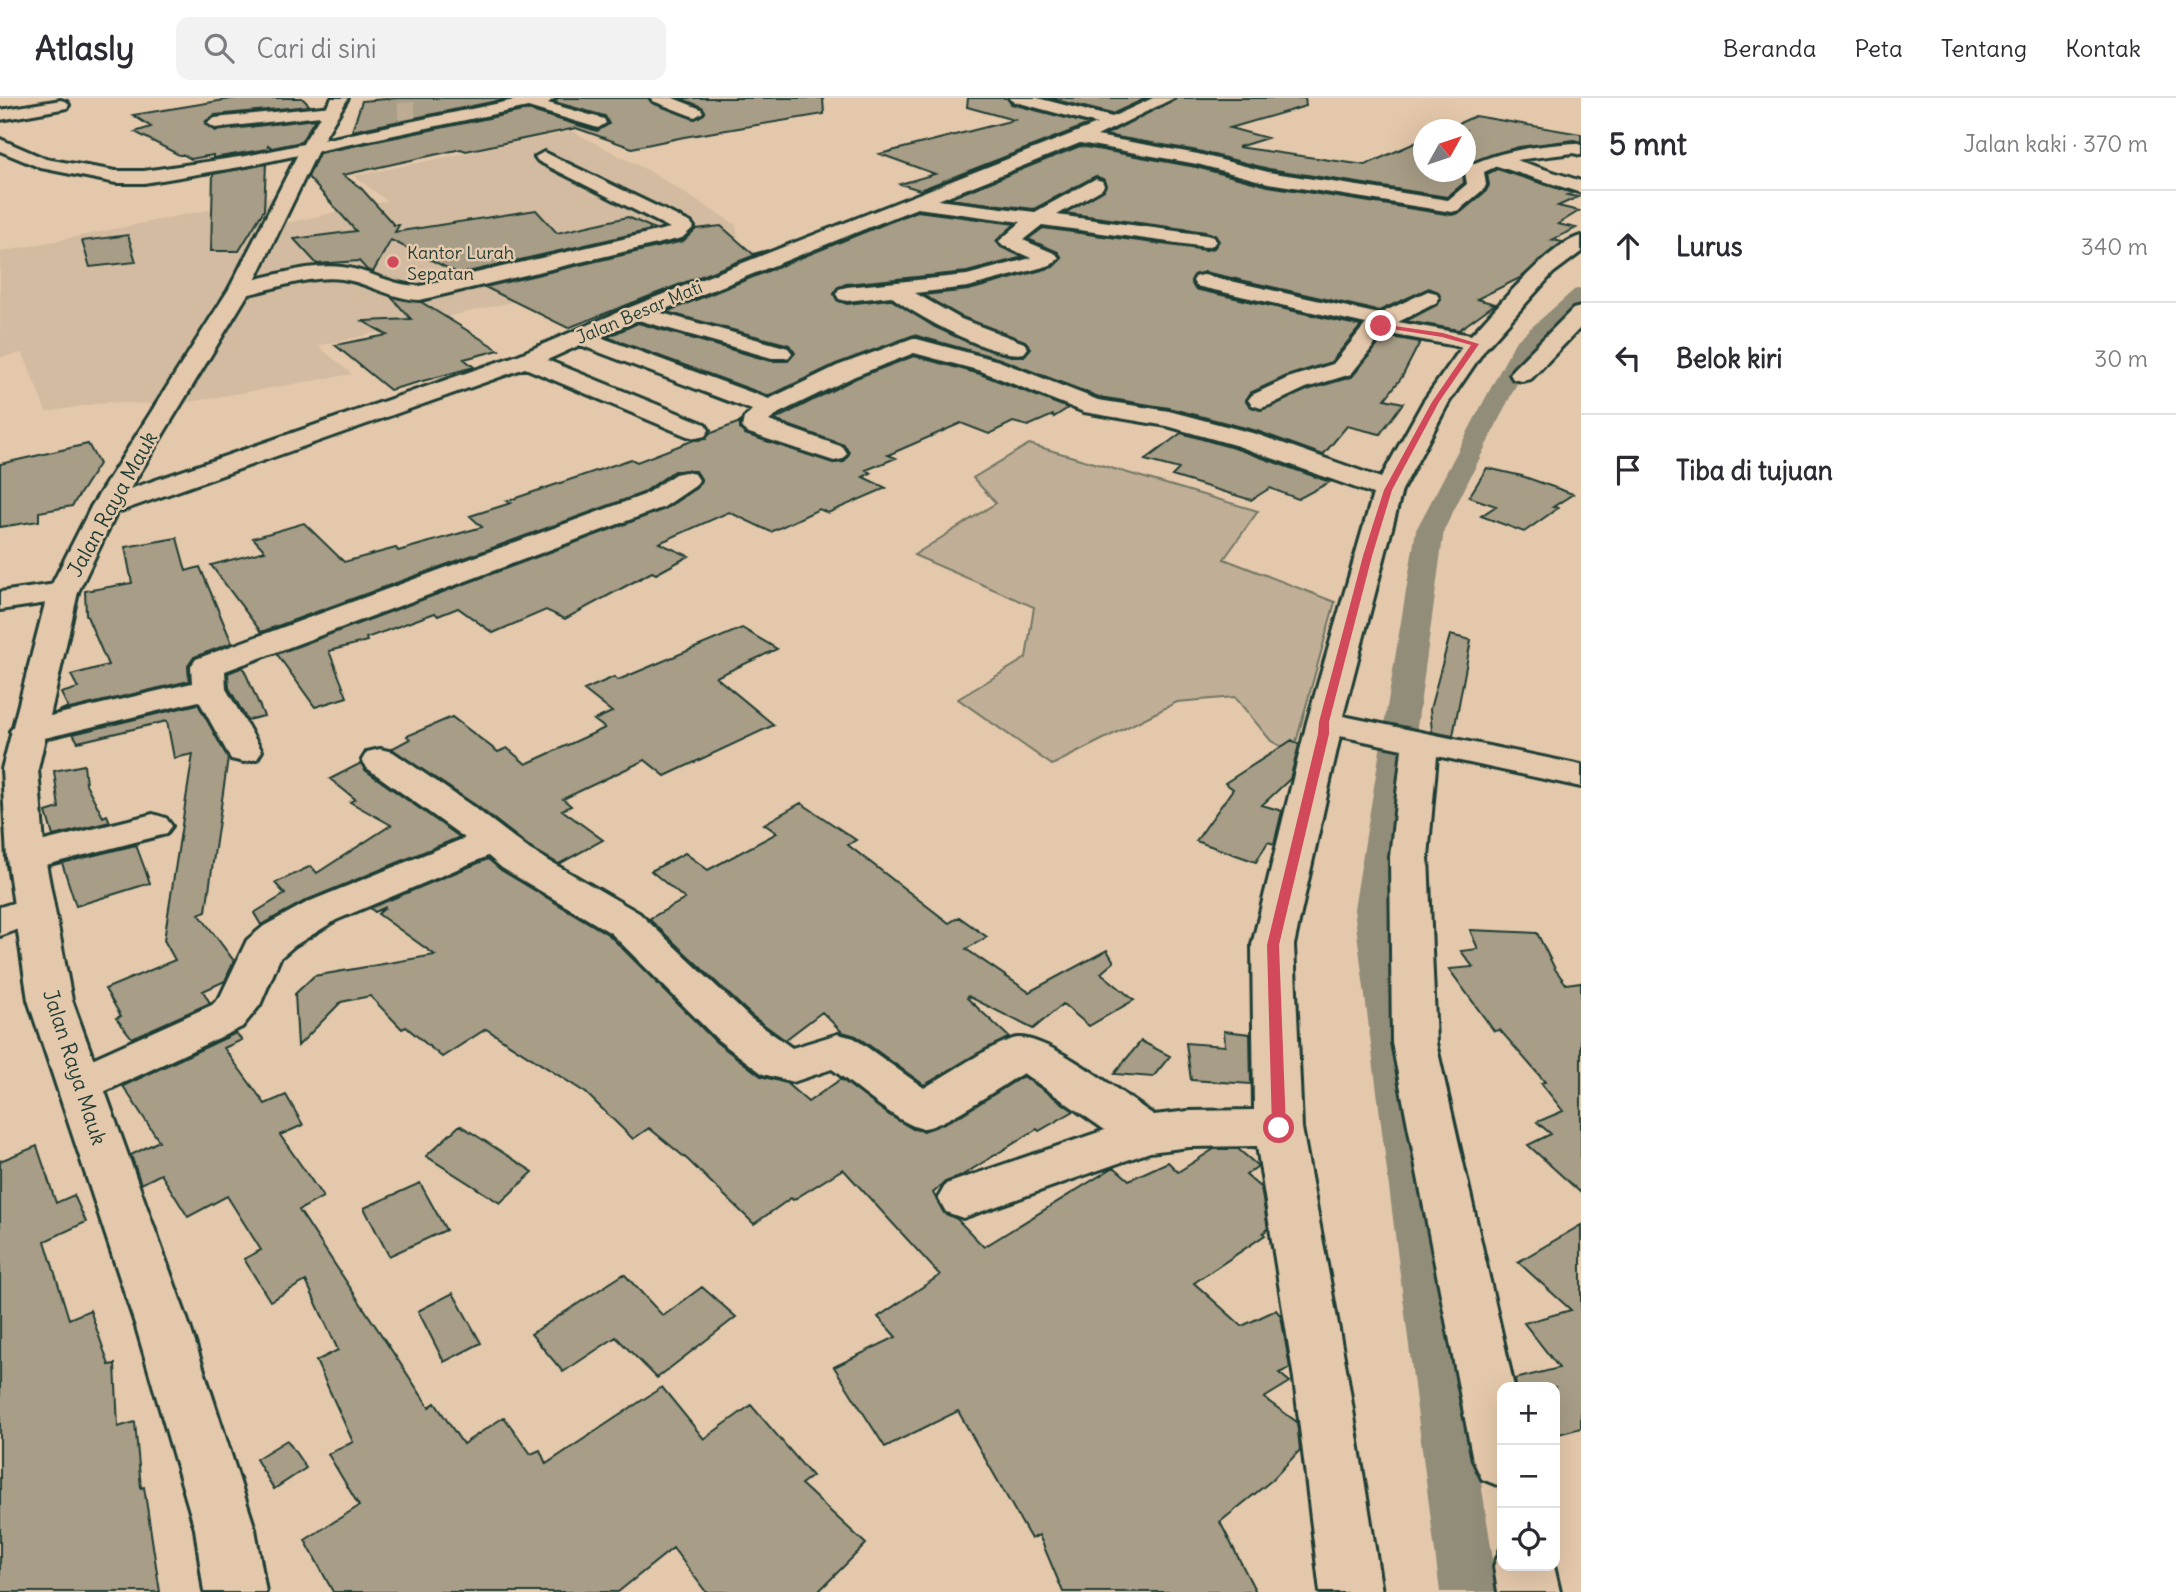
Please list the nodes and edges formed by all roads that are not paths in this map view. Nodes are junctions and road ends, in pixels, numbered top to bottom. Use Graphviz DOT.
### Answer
graph roads {
  1 [pos="659,98"];
  2 [pos="1018,98"];
  3 [pos="1166,98"];
  4 [pos="538,100"];
  5 [pos="0,101"];
  6 [pos="61,105"];
  7 [pos="415,111"];
  8 [pos="20,112"];
  9 [pos="695,112"];
  10 [pos="0,115"];
  11 [pos="331,120"];
  12 [pos="1114,122"];
  13 [pos="215,123"];
  14 [pos="597,123"];
  15 [pos="1071,140"];
  16 [pos="0,144"];
  17 [pos="1579,145"];
  18 [pos="55,147"];
  19 [pos="544,158"];
  20 [pos="1494,159"];
  21 [pos="1158,162"];
  22 [pos="41,163"];
  23 [pos="14,169"];
  24 [pos="79,171"];
  25 [pos="1095,185"];
  26 [pos="1581,187"];
  27 [pos="916,202"];
  28 [pos="1452,206"];
  29 [pos="1039,218"];
  30 [pos="1439,222"];
  31 [pos="1206,241"];
  32 [pos="1581,242"];
  33 [pos="1204,281"];
  34 [pos="240,289"];
  35 [pos="896,289"];
  36 [pos="847,294"];
  37 [pos="1428,298"];
  38 [pos="636,313"];
  39 [pos="1581,314"];
  40 [pos="1382,323"];
  41 [pos="579,337"];
  42 [pos="1476,344"];
  43 [pos="1016,348"];
  44 [pos="780,353"];
  45 [pos="526,360"];
  46 [pos="1522,374"];
  47 [pos="1261,401"];
  48 [pos="770,408"];
  49 [pos="696,430"];
  50 [pos="834,453"];
  51 [pos="685,480"];
  52 [pos="1388,490"];
  53 [pos="105,508"];
  54 [pos="63,592"];
  55 [pos="0,601"];
  56 [pos="209,689"];
  57 [pos="1331,723"];
  58 [pos="28,731"];
  59 [pos="1415,740"];
  60 [pos="244,751"];
  61 [pos="380,760"];
  62 [pos="1581,776"];
  63 [pos="11,811"];
  64 [pos="153,826"];
  65 [pos="491,841"];
  66 [pos="26,858"];
  67 [pos="16,916"];
  68 [pos="79,1084"];
  69 [pos="1279,1128"];
  70 [pos="1147,1134"];
  71 [pos="963,1198"];
  72 [pos="1499,1445"];
  73 [pos="1525,1571"];
  74 [pos="235,1592"];
  75 [pos="1351,1592"];
  76 [pos="1529,1592"];
  1 -- 9 [label="street"];
  2 -- 12 [label="street"];
  3 -- 12 [label="street, Jalan Besar Mati"];
  4 -- 11 [label="street"];
  4 -- 14 [label="street"];
  5 -- 8 [label="street"];
  6 -- 8 [label="street"];
  7 -- 11 [label="street"];
  8 -- 10 [label="street"];
  11 -- 13 [label="street"];
  11 -- 24 [label="street"];
  11 -- 34 [label="street, Jalan Raya Mauk"];
  12 -- 15 [label="street, Jalan Besar Mati"];
  15 -- 21 [label="street"];
  15 -- 27 [label="street, Jalan Besar Mati"];
  15 -- 28 [label="street"];
  16 -- 22 [label="street"];
  17 -- 20 [label="street"];
  18 -- 24 [label="street"];
  19 -- 34 [label="street"];
  20 -- 26 [label="street"];
  20 -- 28 [label="street"];
  22 -- 23 [label="street"];
  22 -- 24 [label="street"];
  25 -- 29 [label="street"];
  27 -- 29 [label="street"];
  27 -- 38 [label="street, Jalan Besar Mati"];
  28 -- 30 [label="street"];
  29 -- 31 [label="street"];
  29 -- 35 [label="street"];
  32 -- 42 [label="street"];
  33 -- 40 [label="street"];
  34 -- 53 [label="street, Jalan Raya Mauk"];
  35 -- 36 [label="street"];
  35 -- 43 [label="street"];
  37 -- 40 [label="street"];
  38 -- 41 [label="street, Jalan Besar Mati"];
  38 -- 44 [label="street"];
  39 -- 46 [label="street"];
  40 -- 42 [label="street"];
  40 -- 47 [label="street"];
  41 -- 45 [label="street, Jalan Besar Mati"];
  41 -- 48 [label="street"];
  42 -- 52 [label="street"];
  45 -- 49 [label="street"];
  45 -- 53 [label="street, Jalan Besar Mati"];
  48 -- 50 [label="street"];
  48 -- 52 [label="street"];
  51 -- 56 [label="street"];
  52 -- 57 [label="street"];
  53 -- 54 [label="street, Jalan Raya Mauk"];
  54 -- 55 [label="street"];
  54 -- 58 [label="street, Jalan Raya Mauk"];
  56 -- 58 [label="street"];
  56 -- 60 [label="street"];
  57 -- 59 [label="street"];
  57 -- 69 [label="street"];
  58 -- 63 [label="street, Jalan Raya Mauk"];
  59 -- 62 [label="street"];
  59 -- 72 [label="street"];
  61 -- 65 [label="street"];
  63 -- 66 [label="street, Jalan Raya Mauk"];
  64 -- 66 [label="street"];
  65 -- 68 [label="street"];
  65 -- 70 [label="street"];
  66 -- 67 [label="street, Jalan Raya Mauk"];
  67 -- 68 [label="street, Jalan Raya Mauk"];
  68 -- 74 [label="street, Jalan Raya Mauk"];
  69 -- 70 [label="street"];
  69 -- 75 [label="street"];
  70 -- 71 [label="street"];
  73 -- 76 [label="street"];
}
